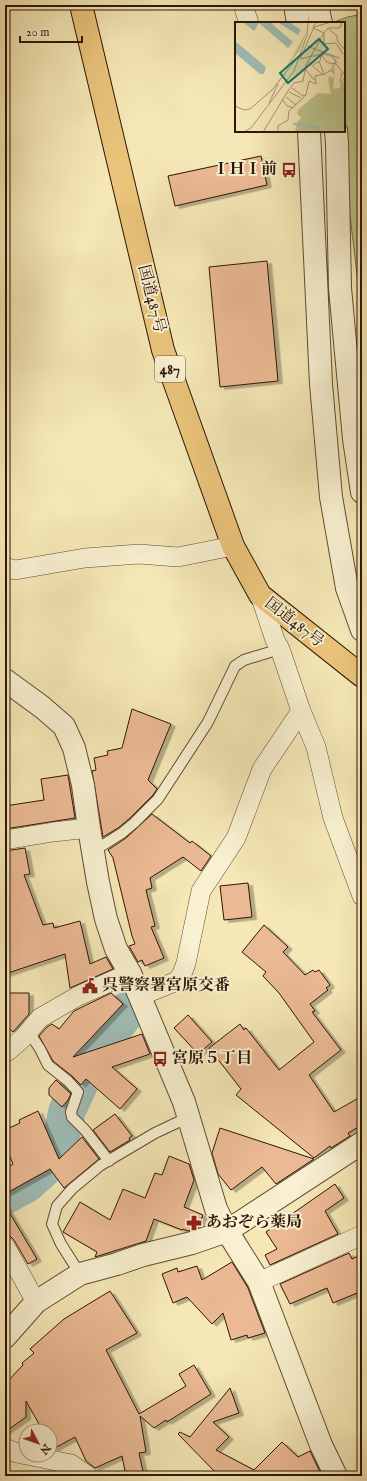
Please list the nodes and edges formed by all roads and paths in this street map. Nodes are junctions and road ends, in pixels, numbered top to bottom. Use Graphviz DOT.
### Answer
graph roads {
  1 [pos="81,5"];
  2 [pos="243,5"];
  3 [pos="295,5"];
  4 [pos="317,5"];
  5 [pos="249,22"];
  6 [pos="298,22"];
  7 [pos="321,22"];
  8 [pos="309,132"];
  9 [pos="336,132"];
  10 [pos="362,492"];
  11 [pos="233,546"];
  12 [pos="5,567"];
  13 [pos="260,595"];
  14 [pos="362,630"];
  15 [pos="280,649"];
  16 [pos="362,676"];
  17 [pos="5,680"];
  18 [pos="301,711"];
  19 [pos="88,828"];
  20 [pos="5,840"];
  21 [pos="92,852"];
  22 [pos="362,896"];
  23 [pos="130,973"];
  24 [pos="140,996"];
  25 [pos="29,1032"];
  26 [pos="5,1052"];
  27 [pos="189,1117"];
  28 [pos="362,1143"];
  29 [pos="109,1161"];
  30 [pos="227,1231"];
  31 [pos="362,1235"];
  32 [pos="5,1246"];
  33 [pos="80,1274"];
  34 [pos="259,1282"];
  35 [pos="36,1302"];
  36 [pos="5,1337"];
  37 [pos="5,1448"];
  38 [pos="88,1476"];
  39 [pos="336,1476"];
  1 -- 11 [label="highway, 国道487号 / 487"];
  2 -- 5 [label="street"];
  3 -- 6 [label="street"];
  4 -- 7 [label="street"];
  8 -- 14 [label="street"];
  9 -- 10 [label="street"];
  11 -- 12 [label="street"];
  11 -- 13 [label="highway, 国道487号 / 487"];
  13 -- 15 [label="street"];
  13 -- 16 [label="highway, 国道487号 / 487"];
  15 -- 18 [label="street"];
  15 -- 21 [label="lane"];
  17 -- 19 [label="street"];
  18 -- 22 [label="street"];
  18 -- 24 [label="street"];
  19 -- 20 [label="street"];
  19 -- 21 [label="street"];
  21 -- 23 [label="street"];
  23 -- 24 [label="street"];
  23 -- 25 [label="street"];
  24 -- 27 [label="street"];
  25 -- 26 [label="street"];
  25 -- 29 [label="lane"];
  27 -- 29 [label="lane"];
  27 -- 30 [label="street"];
  28 -- 30 [label="street"];
  29 -- 33 [label="lane"];
  30 -- 33 [label="street"];
  30 -- 34 [label="street"];
  31 -- 34 [label="street"];
  32 -- 35 [label="street"];
  33 -- 35 [label="street"];
  34 -- 39 [label="street"];
  35 -- 36 [label="street"];
  37 -- 38 [label="street"];
}
